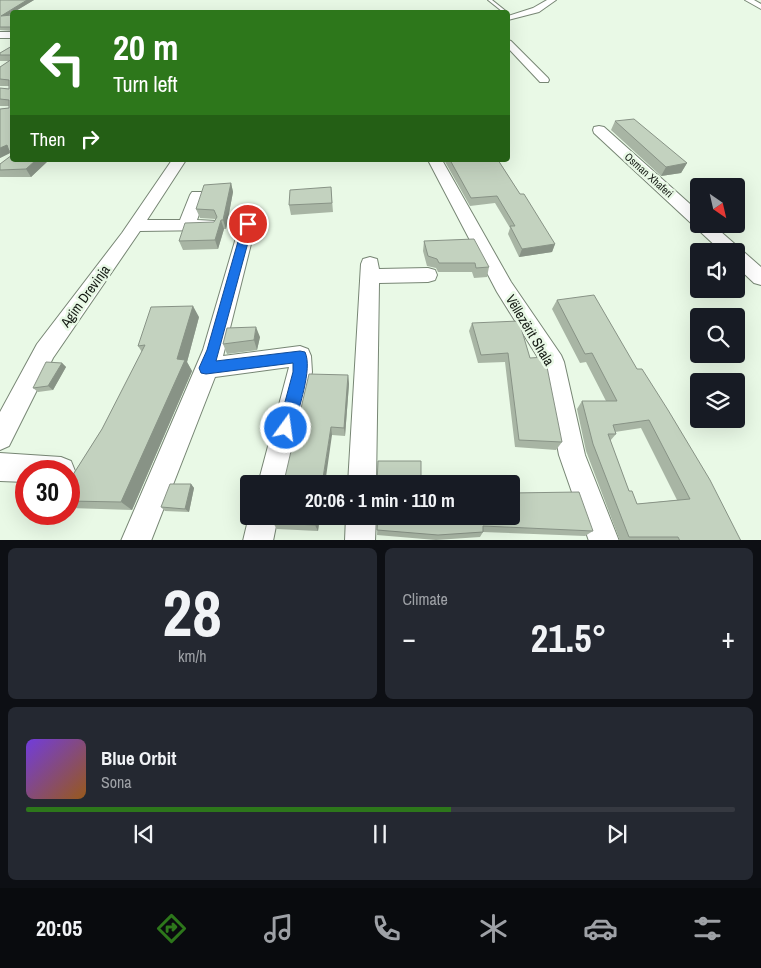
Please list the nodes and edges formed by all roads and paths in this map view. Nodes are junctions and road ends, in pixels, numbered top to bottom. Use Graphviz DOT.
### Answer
graph roads {
  1 [pos="490,0"];
  2 [pos="552,0"];
  3 [pos="749,0"];
  4 [pos="761,8"];
  5 [pos="501,10"];
  6 [pos="510,16"];
  7 [pos="510,45"];
  8 [pos="544,80"];
  9 [pos="599,130"];
  10 [pos="178,162"];
  11 [pos="436,162"];
  12 [pos="198,195"];
  13 [pos="690,213"];
  14 [pos="248,224"];
  15 [pos="211,225"];
  16 [pos="135,226"];
  17 [pos="186,226"];
  18 [pos="712,233"];
  19 [pos="723,243"];
  20 [pos="745,263"];
  21 [pos="428,275"];
  22 [pos="761,278"];
  23 [pos="206,368"];
  24 [pos="0,437"];
  25 [pos="0,467"];
  26 [pos="15,468"];
  27 [pos="274,475"];
  28 [pos="362,475"];
  29 [pos="262,525"];
  30 [pos="361,525"];
  31 [pos="136,540"];
  32 [pos="258,540"];
  33 [pos="360,540"];
  34 [pos="604,540"];
  1 -- 5 [label="lane"];
  2 -- 6 [label="street"];
  3 -- 4 [label="street"];
  7 -- 8 [label="street"];
  9 -- 13 [label="street, Osman Xhaferi"];
  10 -- 16 [label="street, Agim Drevinja"];
  11 -- 34 [label="street, Vëllezërit Shala"];
  12 -- 17 [label="street"];
  14 -- 23 [label="street"];
  15 -- 17 [label="street"];
  16 -- 17 [label="street"];
  16 -- 24 [label="street, Agim Drevinja"];
  18 -- 19 [label="street"];
  20 -- 22 [label="street"];
  21 -- 28 [label="street"];
  23 -- 27 [label="street"];
  23 -- 31 [label="street"];
  25 -- 26 [label="street"];
  29 -- 32 [label="street"];
  30 -- 33 [label="street"];
}
